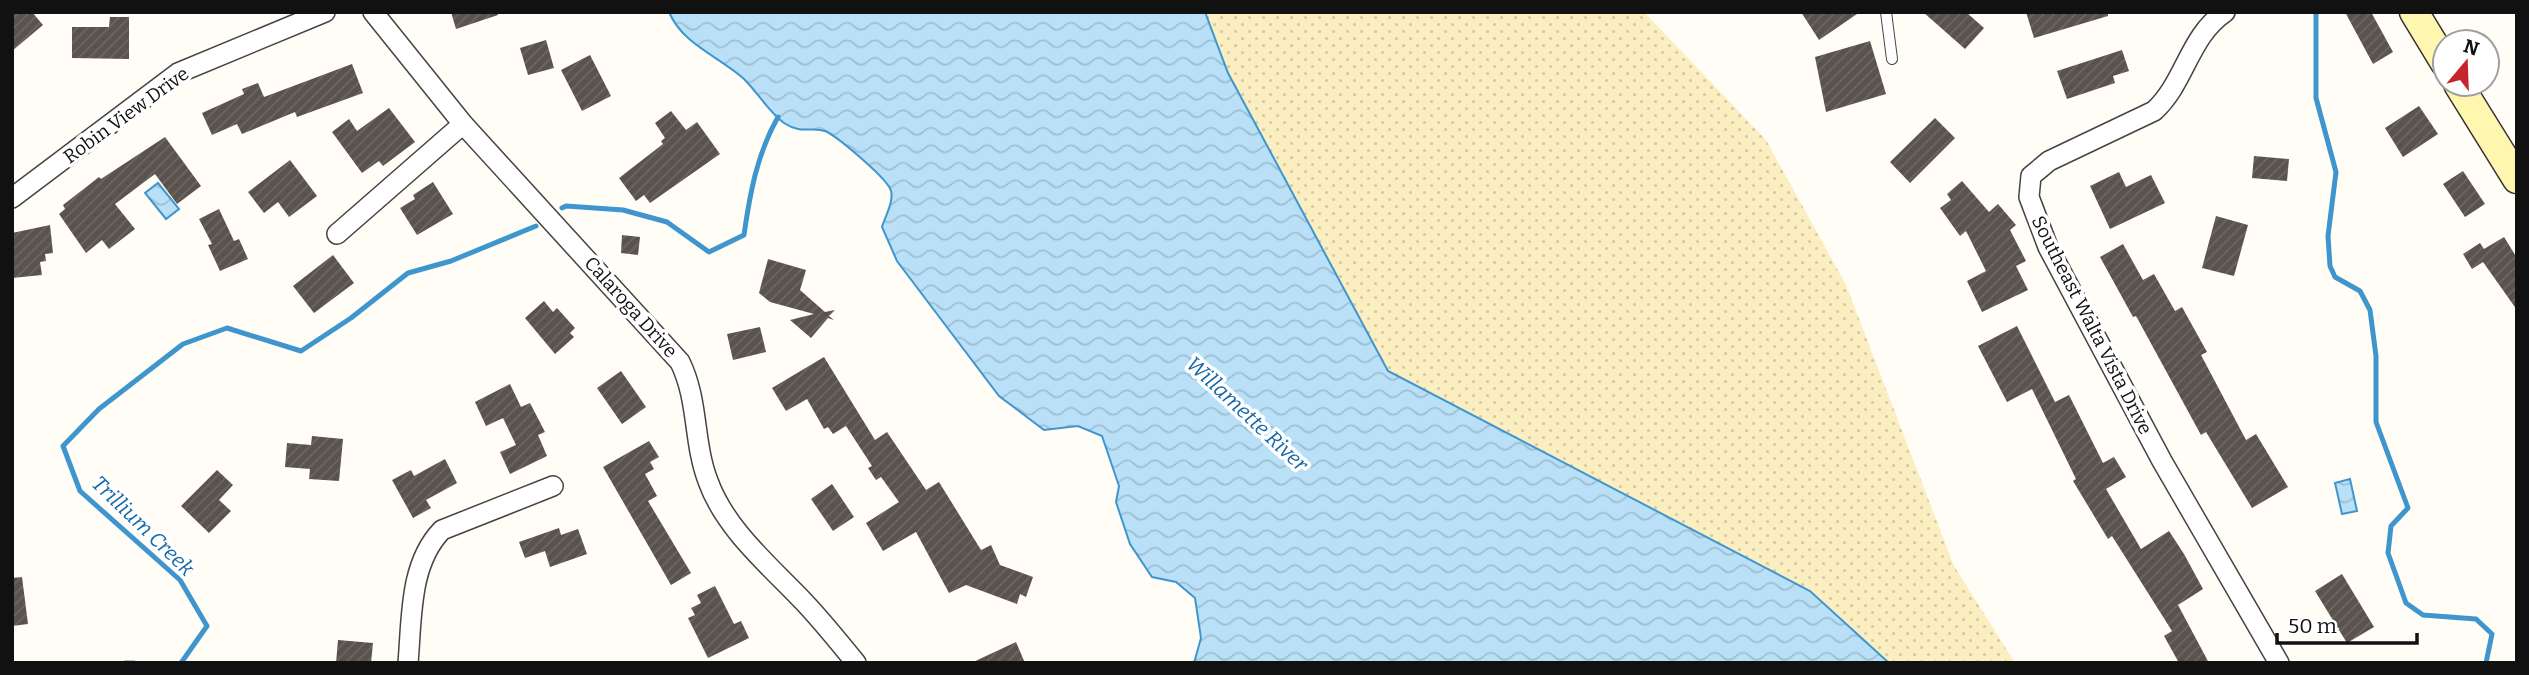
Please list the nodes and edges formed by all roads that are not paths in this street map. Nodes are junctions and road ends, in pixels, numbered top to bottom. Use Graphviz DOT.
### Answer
graph roads {
  1 [pos="325,12"];
  2 [pos="373,12"];
  3 [pos="1886,12"];
  4 [pos="2421,14"];
  5 [pos="2216,15"];
  6 [pos="2431,34"];
  7 [pos="1892,59"];
  8 [pos="2467,98"];
  9 [pos="463,124"];
  10 [pos="2517,179"];
  11 [pos="12,198"];
  12 [pos="337,234"];
  13 [pos="553,485"];
  14 [pos="408,663"];
  15 [pos="856,663"];
  16 [pos="2279,663"];
  1 -- 11 [label="street, Robin View Drive"];
  2 -- 9 [label="street, Calaroga Drive"];
  3 -- 7 [label="lane"];
  4 -- 6 [label="street"];
  5 -- 16 [label="street, Southeast Walta Vista Drive"];
  8 -- 10 [label="street"];
  9 -- 12 [label="street"];
  9 -- 15 [label="street, Calaroga Drive"];
  13 -- 14 [label="street"];
}
